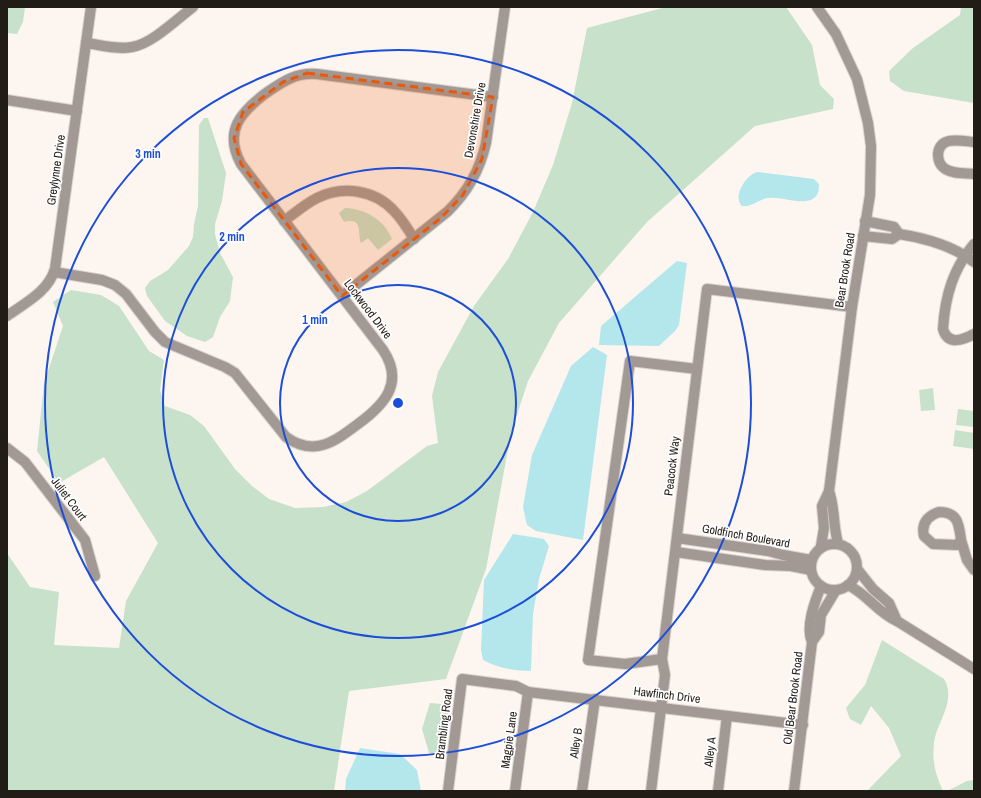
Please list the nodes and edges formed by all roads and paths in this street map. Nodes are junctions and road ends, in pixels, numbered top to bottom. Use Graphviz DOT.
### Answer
graph roads {
  1 [pos="91,7"];
  2 [pos="193,7"];
  3 [pos="505,7"];
  4 [pos="817,7"];
  5 [pos="86,43"];
  6 [pos="493,97"];
  7 [pos="7,100"];
  8 [pos="77,111"];
  9 [pos="974,142"];
  10 [pos="974,174"];
  11 [pos="284,221"];
  12 [pos="865,221"];
  13 [pos="899,234"];
  14 [pos="863,236"];
  15 [pos="414,238"];
  16 [pos="974,244"];
  17 [pos="964,256"];
  18 [pos="974,262"];
  19 [pos="54,272"];
  20 [pos="342,296"];
  21 [pos="852,307"];
  22 [pos="7,316"];
  23 [pos="974,334"];
  24 [pos="697,369"];
  25 [pos="7,448"];
  26 [pos="829,491"];
  27 [pos="677,538"];
  28 [pos="961,540"];
  29 [pos="838,543"];
  30 [pos="821,546"];
  31 [pos="676,552"];
  32 [pos="811,560"];
  33 [pos="810,570"];
  34 [pos="858,570"];
  35 [pos="974,570"];
  36 [pos="95,576"];
  37 [pos="821,586"];
  38 [pos="848,586"];
  39 [pos="836,590"];
  40 [pos="897,620"];
  41 [pos="812,642"];
  42 [pos="662,659"];
  43 [pos="974,669"];
  44 [pos="528,692"];
  45 [pos="595,699"];
  46 [pos="661,707"];
  47 [pos="728,716"];
  48 [pos="803,725"];
  49 [pos="448,791"];
  50 [pos="515,791"];
  51 [pos="582,791"];
  52 [pos="651,791"];
  53 [pos="718,791"];
  54 [pos="794,791"];
  1 -- 5 [label="street, Greylynne Drive"];
  2 -- 5 [label="street"];
  3 -- 6 [label="street, Devonshire Drive"];
  4 -- 12 [label="street, Bear Brook Road"];
  5 -- 8 [label="street, Greylynne Drive"];
  6 -- 11 [label="street, Lockwood Drive"];
  6 -- 15 [label="street, Devonshire Drive"];
  7 -- 8 [label="street"];
  8 -- 19 [label="street, Greylynne Drive"];
  9 -- 10 [label="street"];
  11 -- 15 [label="street"];
  11 -- 20 [label="street, Lockwood Drive"];
  12 -- 13 [label="street"];
  12 -- 14 [label="street, Bear Brook Road"];
  13 -- 14 [label="street"];
  13 -- 17 [label="street"];
  14 -- 21 [label="street, Bear Brook Road"];
  15 -- 20 [label="street, Devonshire Drive"];
  16 -- 17 [label="street"];
  17 -- 18 [label="street"];
  17 -- 23 [label="street"];
  19 -- 20 [label="street, Lockwood Drive"];
  19 -- 22 [label="street, Greylynne Drive"];
  21 -- 24 [label="street, Peacock Way"];
  21 -- 26 [label="street, Bear Brook Road"];
  24 -- 27 [label="street, Peacock Way"];
  24 -- 42 [label="street"];
  25 -- 36 [label="street, Juliet Court"];
  26 -- 29 [label="street"];
  26 -- 30 [label="street, Bear Brook Road"];
  27 -- 31 [label="street, Peacock Way"];
  27 -- 32 [label="street, Goldfinch Boulevard"];
  28 -- 35 [label="street"];
  29 -- 30 [label="street"];
  29 -- 34 [label="street"];
  30 -- 32 [label="street, Bear Brook Road"];
  31 -- 33 [label="street, Goldfinch Boulevard"];
  31 -- 42 [label="street, Peacock Way"];
  32 -- 33 [label="street, Bear Brook Road"];
  33 -- 37 [label="street"];
  34 -- 38 [label="street"];
  34 -- 40 [label="street"];
  37 -- 39 [label="street"];
  37 -- 41 [label="street"];
  38 -- 39 [label="street"];
  38 -- 40 [label="street"];
  39 -- 41 [label="street, Old Bear Brook Road"];
  40 -- 43 [label="street"];
  41 -- 48 [label="street, Old Bear Brook Road"];
  42 -- 46 [label="street, Peacock Way"];
  44 -- 45 [label="street, Hawfinch Drive"];
  44 -- 49 [label="street, Brambling Road"];
  44 -- 50 [label="street, Magpie Lane"];
  45 -- 46 [label="street, Hawfinch Drive"];
  45 -- 51 [label="street, Alley B"];
  46 -- 47 [label="street, Hawfinch Drive"];
  46 -- 52 [label="street, Peacock Way"];
  47 -- 48 [label="street, Hawfinch Drive"];
  47 -- 53 [label="street, Alley A"];
  48 -- 54 [label="street, Old Bear Brook Road"];
}
